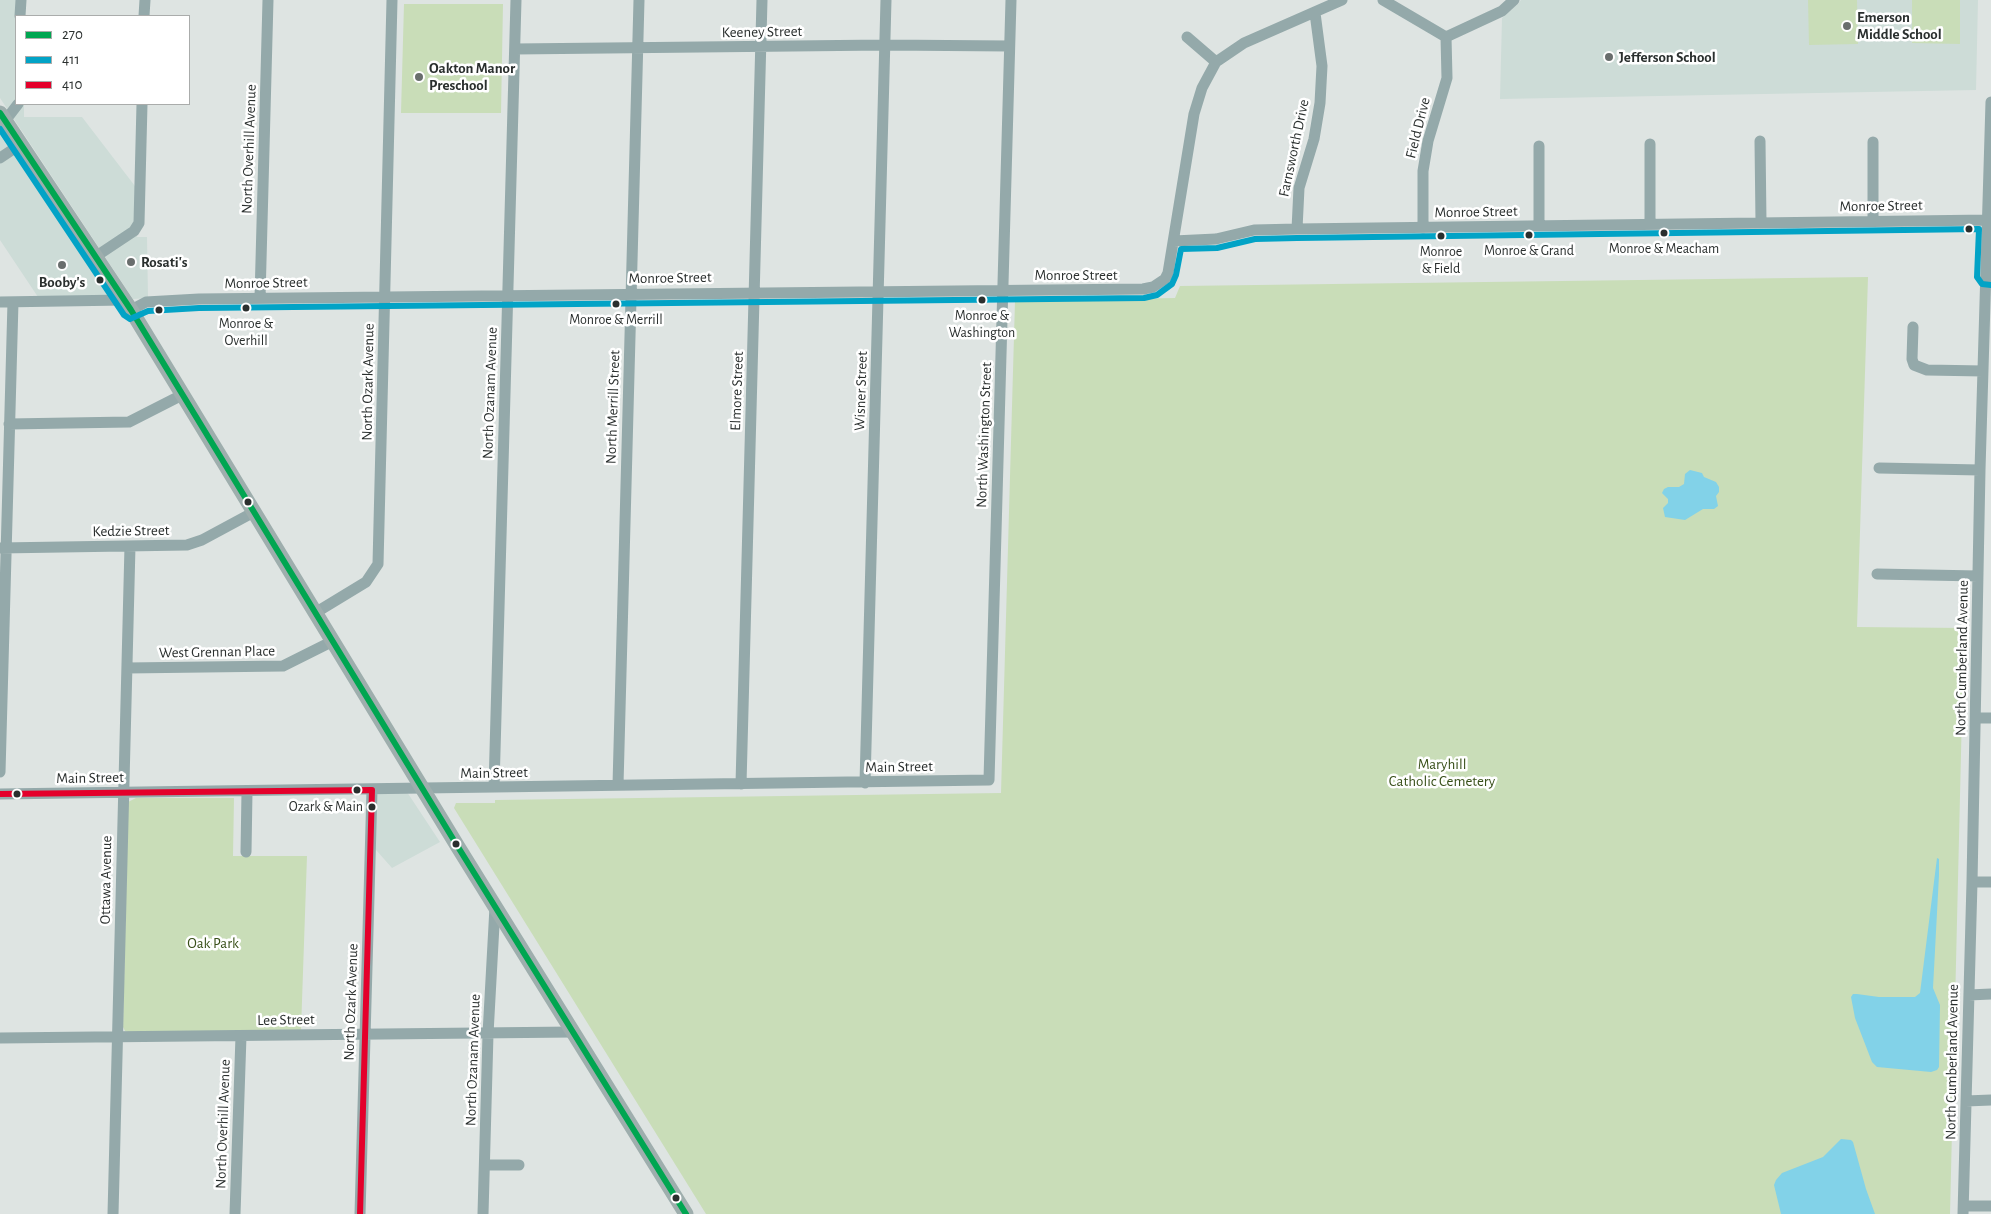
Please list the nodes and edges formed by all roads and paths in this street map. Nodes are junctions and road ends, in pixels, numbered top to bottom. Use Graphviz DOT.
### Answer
graph roads {
  1 [pos="21,0"];
  2 [pos="145,0"];
  3 [pos="268,0"];
  4 [pos="392,0"];
  5 [pos="516,0"];
  6 [pos="639,0"];
  7 [pos="762,0"];
  8 [pos="886,0"];
  9 [pos="1011,0"];
  10 [pos="1342,0"];
  11 [pos="1383,0"];
  12 [pos="1512,3"];
  13 [pos="1315,13"];
  14 [pos="20,15"];
  15 [pos="144,15"];
  16 [pos="1187,37"];
  17 [pos="1446,37"];
  18 [pos="885,45"];
  19 [pos="1009,46"];
  20 [pos="761,47"];
  21 [pos="638,48"];
  22 [pos="514,49"];
  23 [pos="1216,62"];
  24 [pos="1991,102"];
  25 [pos="17,105"];
  26 [pos="142,105"];
  27 [pos="3,117"];
  28 [pos="1760,141"];
  29 [pos="1873,142"];
  30 [pos="21,144"];
  31 [pos="1650,144"];
  32 [pos="1539,146"];
  33 [pos="0,158"];
  34 [pos="1988,220"];
  35 [pos="1873,221"];
  36 [pos="1761,222"];
  37 [pos="1650,224"];
  38 [pos="1539,226"];
  39 [pos="1423,228"];
  40 [pos="1297,229"];
  41 [pos="1174,241"];
  42 [pos="96,257"];
  43 [pos="1988,276"];
  44 [pos="1003,290"];
  45 [pos="879,291"];
  46 [pos="755,292"];
  47 [pos="631,294"];
  48 [pos="507,296"];
  49 [pos="385,297"];
  50 [pos="260,298"];
  51 [pos="0,302"];
  52 [pos="13,302"];
  53 [pos="128,305"];
  54 [pos="1914,327"];
  55 [pos="1983,371"];
  56 [pos="1987,387"];
  57 [pos="182,394"];
  58 [pos="9,424"];
  59 [pos="1879,468"];
  60 [pos="1980,470"];
  61 [pos="1986,497"];
  62 [pos="254,512"];
  63 [pos="130,546"];
  64 [pos="3,548"];
  65 [pos="1876,574"];
  66 [pos="1978,576"];
  67 [pos="315,613"];
  68 [pos="332,641"];
  69 [pos="127,668"];
  70 [pos="1976,718"];
  71 [pos="1991,718"];
  72 [pos="0,772"];
  73 [pos="989,780"];
  74 [pos="865,783"];
  75 [pos="741,784"];
  76 [pos="618,785"];
  77 [pos="494,787"];
  78 [pos="372,790"];
  79 [pos="424,790"];
  80 [pos="247,792"];
  81 [pos="124,793"];
  82 [pos="0,794"];
  83 [pos="246,852"];
  84 [pos="1972,882"];
  85 [pos="1991,882"];
  86 [pos="495,906"];
  87 [pos="1991,994"];
  88 [pos="1969,995"];
  89 [pos="573,1032"];
  90 [pos="488,1034"];
  91 [pos="365,1035"];
  92 [pos="241,1036"];
  93 [pos="0,1038"];
  94 [pos="118,1038"];
  95 [pos="1991,1100"];
  96 [pos="1966,1101"];
  97 [pos="485,1165"];
  98 [pos="519,1165"];
  99 [pos="1991,1206"];
  100 [pos="1964,1210"];
  101 [pos="113,1214"];
  102 [pos="235,1214"];
  103 [pos="360,1214"];
  104 [pos="483,1214"];
  105 [pos="686,1214"];
  1 -- 14 [label="street"];
  2 -- 15 [label="street"];
  3 -- 50 [label="street, North Overhill Avenue"];
  4 -- 49 [label="street, North Ozark Avenue"];
  5 -- 22 [label="street, North Ozanam Avenue"];
  6 -- 21 [label="street, North Merrill Street"];
  7 -- 20 [label="street, Elmore Street"];
  8 -- 18 [label="street, Wisner Street"];
  9 -- 19 [label="street, North Washington Street"];
  10 -- 13 [label="street"];
  11 -- 17 [label="street"];
  12 -- 17 [label="street"];
  13 -- 23 [label="street"];
  13 -- 40 [label="street, Farnsworth Drive"];
  16 -- 23 [label="street"];
  17 -- 39 [label="street, Field Drive"];
  18 -- 19 [label="street, Keeney Street"];
  18 -- 20 [label="street, Keeney Street"];
  18 -- 45 [label="street, Wisner Street"];
  19 -- 44 [label="street, North Washington Street"];
  20 -- 21 [label="street, Keeney Street"];
  20 -- 46 [label="street, Elmore Street"];
  21 -- 22 [label="street, Keeney Street"];
  21 -- 47 [label="street, North Merrill Street"];
  22 -- 48 [label="street, North Ozanam Avenue"];
  23 -- 41 [label="street"];
  24 -- 34 [label="street, North Cumberland Avenue"];
  25 -- 27 [label="street"];
  26 -- 42 [label="street"];
  27 -- 30 [label="main road"];
  28 -- 36 [label="street"];
  29 -- 35 [label="street"];
  30 -- 33 [label="street"];
  30 -- 42 [label="main road"];
  31 -- 37 [label="street"];
  32 -- 38 [label="street"];
  34 -- 35 [label="street, Monroe Street"];
  34 -- 43 [label="street, North Cumberland Avenue"];
  35 -- 36 [label="street, Monroe Street"];
  36 -- 37 [label="street, Monroe Street"];
  37 -- 38 [label="street, Monroe Street"];
  38 -- 39 [label="street, Monroe Street"];
  39 -- 40 [label="street, Monroe Street"];
  40 -- 41 [label="street, Monroe Street"];
  41 -- 44 [label="street, Monroe Street"];
  42 -- 53 [label="main road"];
  43 -- 55 [label="street, North Cumberland Avenue"];
  44 -- 45 [label="street, Monroe Street"];
  44 -- 73 [label="street, North Washington Street"];
  45 -- 46 [label="street, Monroe Street"];
  45 -- 74 [label="street, Wisner Street"];
  46 -- 47 [label="street, Monroe Street"];
  46 -- 75 [label="street, Elmore Street"];
  47 -- 48 [label="street, Monroe Street"];
  47 -- 76 [label="street, North Merrill Street"];
  48 -- 49 [label="street, Monroe Street"];
  48 -- 77 [label="street, North Ozanam Avenue"];
  49 -- 50 [label="street, Monroe Street"];
  49 -- 67 [label="street, North Ozark Avenue"];
  50 -- 53 [label="street, Monroe Street"];
  51 -- 52 [label="street, Monroe Street"];
  52 -- 53 [label="street, Monroe Street"];
  52 -- 58 [label="street"];
  53 -- 57 [label="main road"];
  54 -- 55 [label="street"];
  55 -- 56 [label="street, North Cumberland Avenue"];
  56 -- 60 [label="street, North Cumberland Avenue"];
  57 -- 58 [label="street"];
  57 -- 62 [label="main road"];
  58 -- 64 [label="street"];
  59 -- 60 [label="street"];
  60 -- 61 [label="street, North Cumberland Avenue"];
  61 -- 66 [label="street, North Cumberland Avenue"];
  62 -- 63 [label="street, Kedzie Street"];
  62 -- 67 [label="main road"];
  63 -- 64 [label="street, Kedzie Street"];
  63 -- 69 [label="street, Ottawa Avenue"];
  64 -- 72 [label="street"];
  65 -- 66 [label="street"];
  66 -- 70 [label="street, North Cumberland Avenue"];
  67 -- 68 [label="main road"];
  68 -- 69 [label="street, West Grennan Place"];
  68 -- 79 [label="main road"];
  69 -- 81 [label="street, Ottawa Avenue"];
  70 -- 71 [label="street"];
  70 -- 84 [label="street, North Cumberland Avenue"];
  73 -- 74 [label="street, Main Street"];
  74 -- 75 [label="street, Main Street"];
  75 -- 76 [label="street, Main Street"];
  76 -- 77 [label="street, Main Street"];
  77 -- 79 [label="street, Main Street"];
  78 -- 79 [label="street, Main Street"];
  78 -- 80 [label="street, Main Street"];
  78 -- 91 [label="street, North Ozark Avenue"];
  79 -- 86 [label="main road"];
  80 -- 81 [label="street, Main Street"];
  80 -- 83 [label="street"];
  81 -- 82 [label="street, Main Street"];
  81 -- 94 [label="street, Ottawa Avenue"];
  84 -- 85 [label="street"];
  84 -- 88 [label="street, North Cumberland Avenue"];
  86 -- 89 [label="main road"];
  86 -- 90 [label="street, North Ozanam Avenue"];
  87 -- 88 [label="street"];
  88 -- 96 [label="street, North Cumberland Avenue"];
  89 -- 90 [label="street, Lee Street"];
  89 -- 105 [label="main road"];
  90 -- 91 [label="street, Lee Street"];
  90 -- 97 [label="street, North Ozanam Avenue"];
  91 -- 92 [label="street, Lee Street"];
  91 -- 103 [label="street, North Ozark Avenue"];
  92 -- 94 [label="street, Lee Street"];
  92 -- 102 [label="street, North Overhill Avenue"];
  93 -- 94 [label="street, Lee Street"];
  94 -- 101 [label="street, Ottawa Avenue"];
  95 -- 96 [label="street"];
  96 -- 100 [label="street, North Cumberland Avenue"];
  97 -- 98 [label="street"];
  97 -- 104 [label="street, North Ozanam Avenue"];
  99 -- 100 [label="street"];
}
